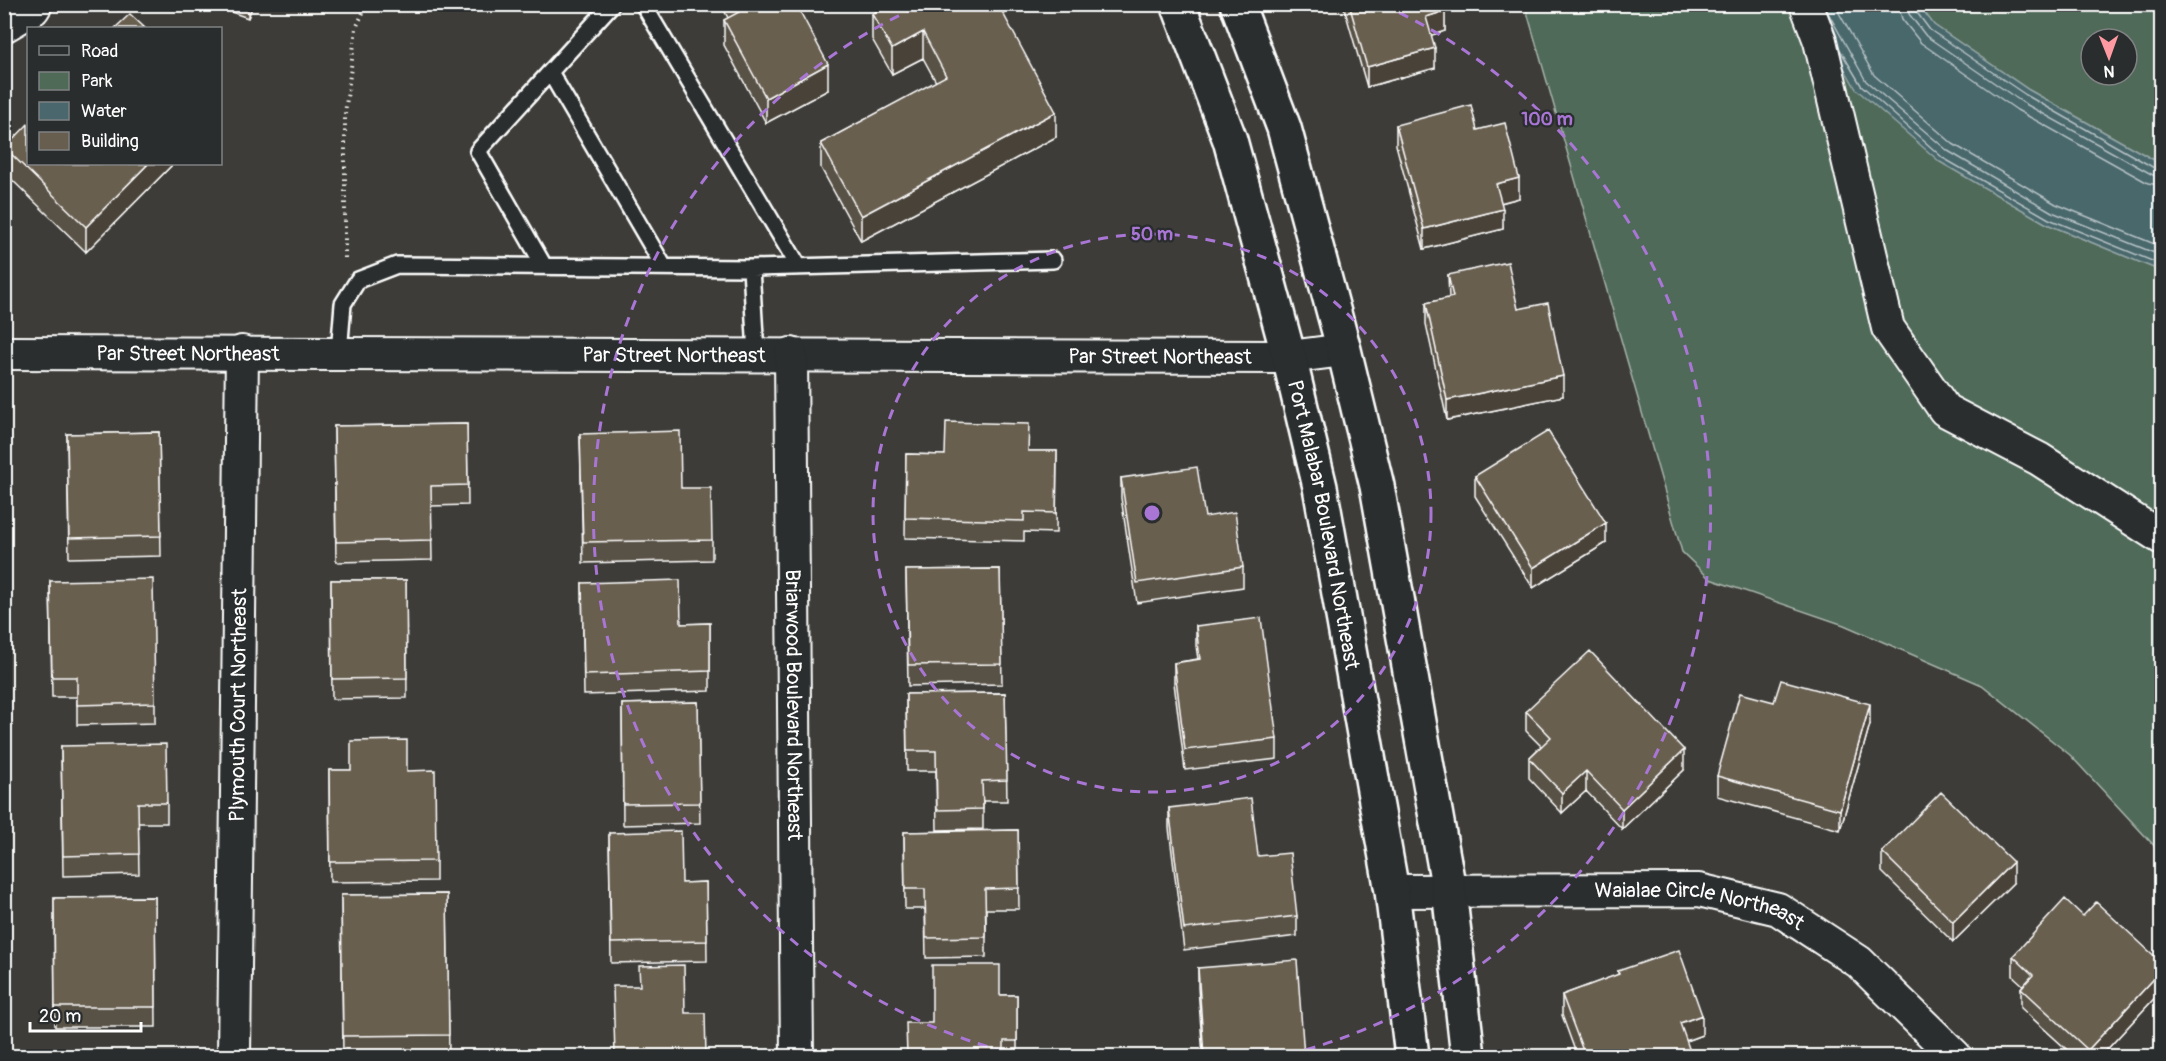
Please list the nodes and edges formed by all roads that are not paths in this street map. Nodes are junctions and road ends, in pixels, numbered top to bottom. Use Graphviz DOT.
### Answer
graph roads {
  1 [pos="36,4"];
  2 [pos="612,4"];
  3 [pos="643,4"];
  4 [pos="1178,4"];
  5 [pos="1237,4"];
  6 [pos="1806,4"];
  7 [pos="4,26"];
  8 [pos="550,72"];
  9 [pos="1053,260"];
  10 [pos="544,266"];
  11 [pos="664,267"];
  12 [pos="799,267"];
  13 [pos="751,268"];
  14 [pos="1344,350"];
  15 [pos="242,352"];
  16 [pos="4,353"];
  17 [pos="339,353"];
  18 [pos="756,354"];
  19 [pos="791,354"];
  20 [pos="1289,357"];
  21 [pos="2162,538"];
  22 [pos="1449,890"];
  23 [pos="1392,891"];
  24 [pos="234,1056"];
  25 [pos="797,1056"];
  26 [pos="1412,1056"];
  27 [pos="1468,1056"];
  28 [pos="1955,1056"];
  1 -- 7 [label="street"];
  2 -- 8 [label="lane"];
  3 -- 12 [label="lane"];
  4 -- 20 [label="street, Port Malabar Boulevard Northeast"];
  5 -- 14 [label="street"];
  6 -- 21 [label="street"];
  8 -- 10 [label="lane"];
  8 -- 11 [label="lane"];
  9 -- 12 [label="lane"];
  10 -- 11 [label="lane"];
  10 -- 17 [label="lane"];
  11 -- 13 [label="lane"];
  12 -- 13 [label="lane"];
  13 -- 18 [label="lane"];
  14 -- 20 [label="street, Par Street Northeast"];
  14 -- 22 [label="street"];
  15 -- 16 [label="street, Par Street Northeast"];
  15 -- 17 [label="street, Par Street Northeast"];
  15 -- 24 [label="street, Plymouth Court Northeast"];
  17 -- 18 [label="street, Par Street Northeast"];
  18 -- 19 [label="street, Par Street Northeast"];
  19 -- 20 [label="street, Par Street Northeast"];
  19 -- 25 [label="street, Briarwood Boulevard Northeast"];
  20 -- 23 [label="street, Port Malabar Boulevard Northeast"];
  22 -- 23 [label="street, Waialae Circle Northeast"];
  22 -- 27 [label="street"];
  22 -- 28 [label="street, Waialae Circle Northeast"];
  23 -- 26 [label="street, Port Malabar Boulevard Northeast"];
}
